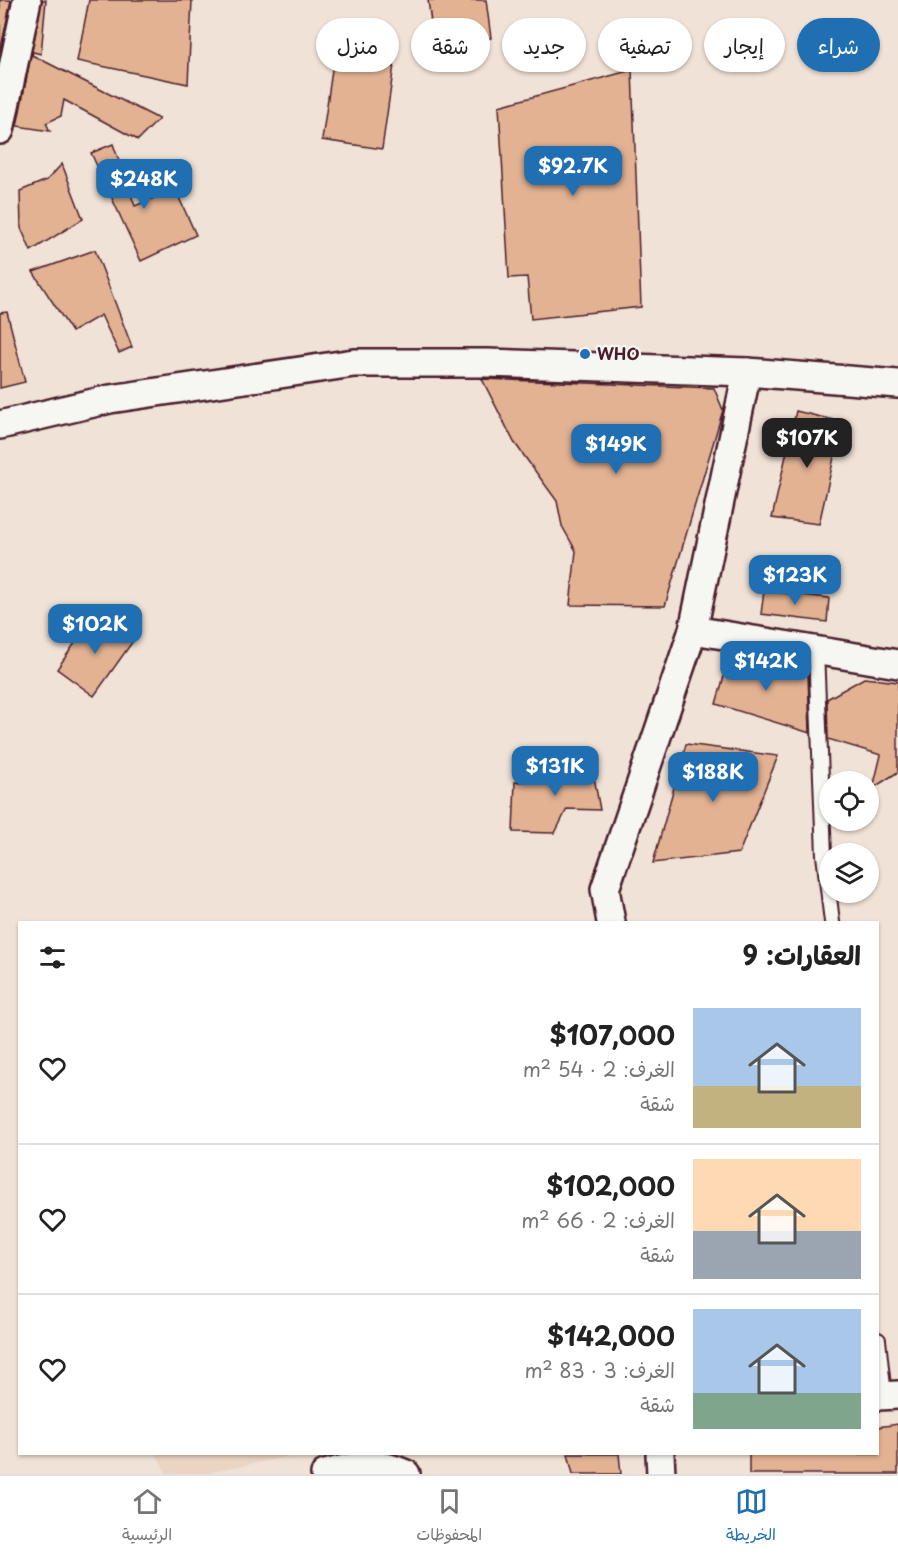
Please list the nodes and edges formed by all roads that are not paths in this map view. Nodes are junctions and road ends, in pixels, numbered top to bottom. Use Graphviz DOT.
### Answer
graph roads {
  1 [pos="27,0"];
  2 [pos="0,130"];
  3 [pos="747,372"];
  4 [pos="898,384"];
  5 [pos="0,425"];
  6 [pos="693,630"];
  7 [pos="816,650"];
  8 [pos="898,664"];
  9 [pos="611,921"];
  10 [pos="832,921"];
  11 [pos="879,1347"];
  12 [pos="886,1396"];
  13 [pos="660,1455"];
  14 [pos="325,1474"];
  15 [pos="406,1474"];
  16 [pos="661,1474"];
  1 -- 2 [label="street"];
  3 -- 4 [label="street"];
  3 -- 5 [label="street"];
  3 -- 6 [label="street"];
  6 -- 7 [label="street"];
  6 -- 9 [label="street"];
  7 -- 8 [label="street"];
  7 -- 10 [label="lane"];
  11 -- 12 [label="lane"];
  13 -- 16 [label="street"];
  14 -- 15 [label="street"];
}
